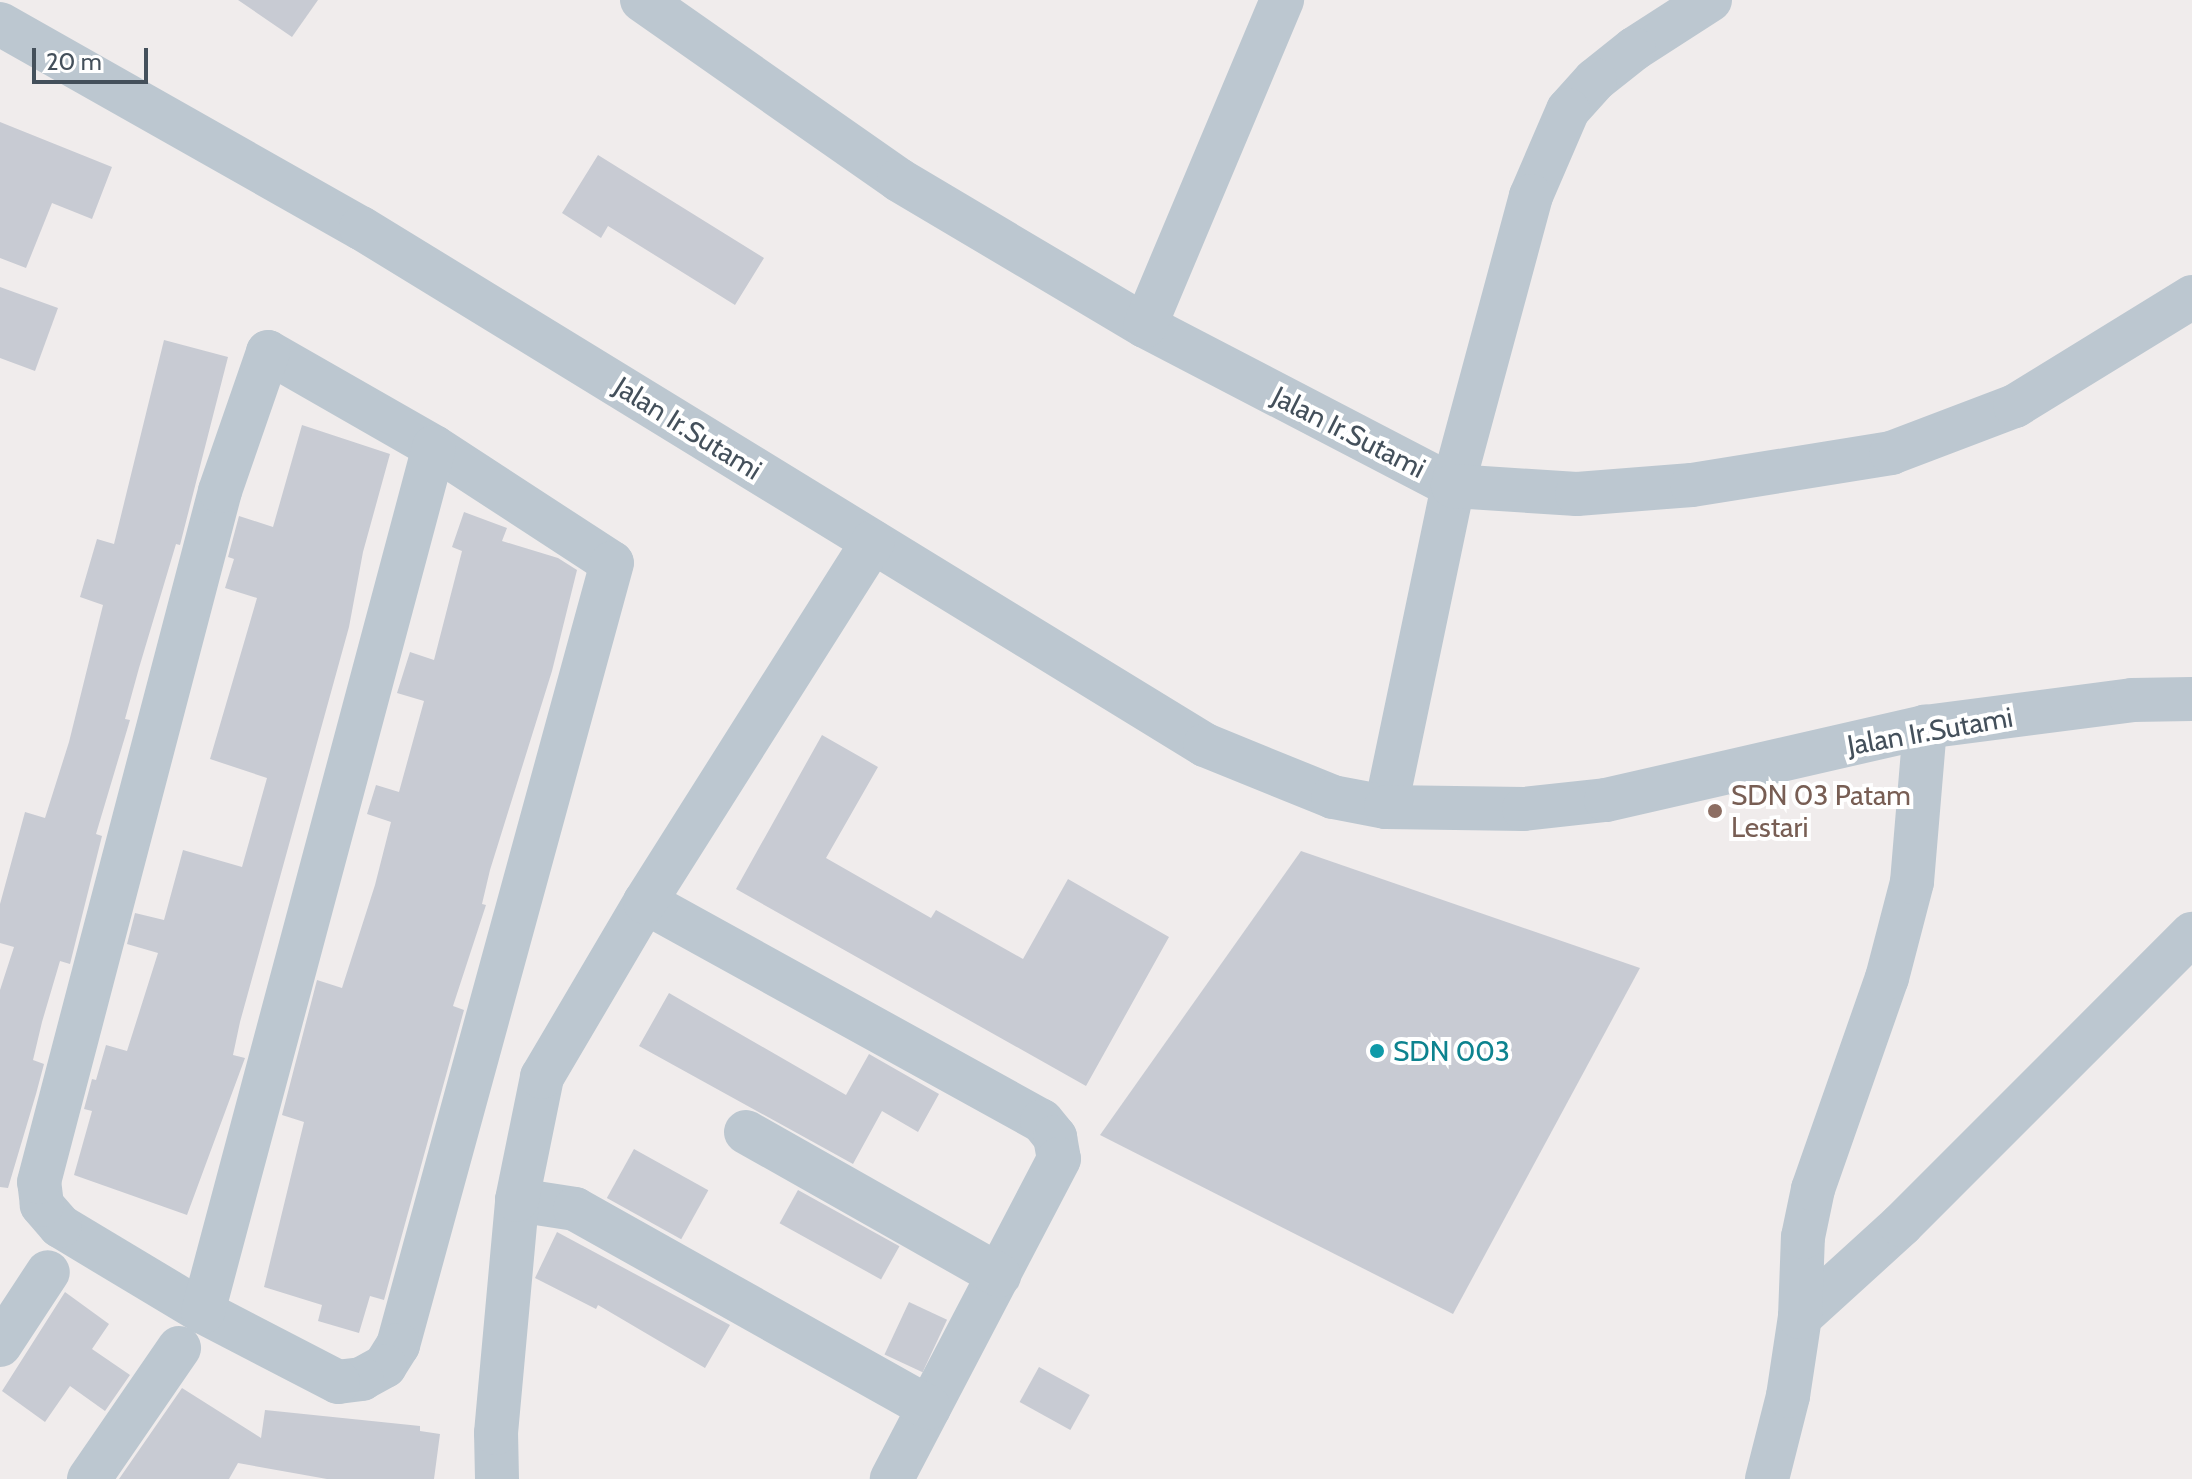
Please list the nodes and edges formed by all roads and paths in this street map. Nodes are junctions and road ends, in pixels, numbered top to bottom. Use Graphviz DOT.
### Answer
graph roads {
  1 [pos="642,0"];
  2 [pos="1282,0"];
  3 [pos="1710,0"];
  4 [pos="0,24"];
  5 [pos="2192,297"];
  6 [pos="1145,326"];
  7 [pos="434,447"];
  8 [pos="1453,486"];
  9 [pos="873,542"];
  10 [pos="2192,699"];
  11 [pos="1925,727"];
  12 [pos="1386,807"];
  13 [pos="645,902"];
  14 [pos="2192,934"];
  15 [pos="746,1132"];
  16 [pos="517,1200"];
  17 [pos="48,1272"];
  18 [pos="999,1275"];
  19 [pos="203,1312"];
  20 [pos="1800,1317"];
  21 [pos="0,1345"];
  22 [pos="179,1348"];
  23 [pos="929,1408"];
  24 [pos="89,1479"];
  25 [pos="497,1479"];
  26 [pos="892,1479"];
  27 [pos="1767,1479"];
  1 -- 6 [label="street, Jalan Ir.Sutami"];
  2 -- 6 [label="street"];
  3 -- 8 [label="street"];
  4 -- 9 [label="street, Jalan Ir.Sutami"];
  5 -- 8 [label="street"];
  6 -- 8 [label="street, Jalan Ir.Sutami"];
  7 -- 19 [label="street"];
  7 -- 19 [label="street"];
  7 -- 19 [label="street"];
  8 -- 12 [label="street, Jalan Ir.Sutami"];
  9 -- 12 [label="street, Jalan Ir.Sutami"];
  9 -- 13 [label="street"];
  10 -- 11 [label="street, Jalan Ir.Sutami"];
  11 -- 12 [label="street, Jalan Ir.Sutami"];
  11 -- 20 [label="street"];
  13 -- 16 [label="street"];
  13 -- 18 [label="street"];
  14 -- 20 [label="street"];
  15 -- 18 [label="street"];
  16 -- 23 [label="street"];
  16 -- 25 [label="street"];
  17 -- 21 [label="street"];
  18 -- 23 [label="street"];
  20 -- 27 [label="street"];
  22 -- 24 [label="street"];
  23 -- 26 [label="street"];
}
